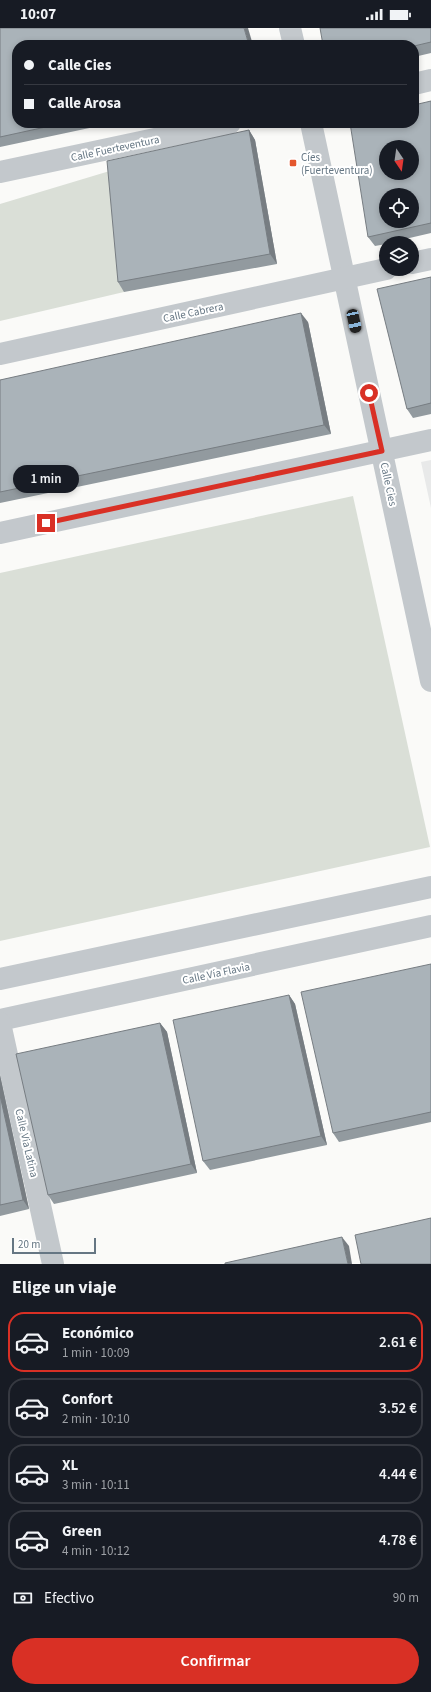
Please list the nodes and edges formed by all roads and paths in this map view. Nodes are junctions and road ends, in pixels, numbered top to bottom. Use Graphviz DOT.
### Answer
graph roads {
  1 [pos="290,28"];
  2 [pos="293,40"];
  3 [pos="431,80"];
  4 [pos="419,83"];
  5 [pos="207,128"];
  6 [pos="312,128"];
  7 [pos="0,172"];
  8 [pos="431,259"];
  9 [pos="419,262"];
  10 [pos="379,270"];
  11 [pos="344,278"];
  12 [pos="0,354"];
  13 [pos="431,440"];
  14 [pos="382,451"];
  15 [pos="0,533"];
  16 [pos="431,681"];
  17 [pos="431,888"];
  18 [pos="431,926"];
  19 [pos="0,979"];
  20 [pos="0,1020"];
  21 [pos="0,1023"];
  22 [pos="54,1264"];
  1 -- 2 [label="street"];
  3 -- 4 [label="street"];
  5 -- 7 [label="street, Calle Fuerteventura"];
  6 -- 11 [label="street, Calle Cies"];
  8 -- 9 [label="street"];
  10 -- 11 [label="street, Calle Cabrera"];
  11 -- 12 [label="street, Calle Cabrera"];
  11 -- 14 [label="street, Calle Cies"];
  13 -- 14 [label="street"];
  14 -- 15 [label="street"];
  14 -- 16 [label="street, Calle Cies"];
  17 -- 19 [label="street"];
  18 -- 20 [label="street, Calle Vía Flavia"];
  21 -- 22 [label="street, Calle Via Latina"];
}
